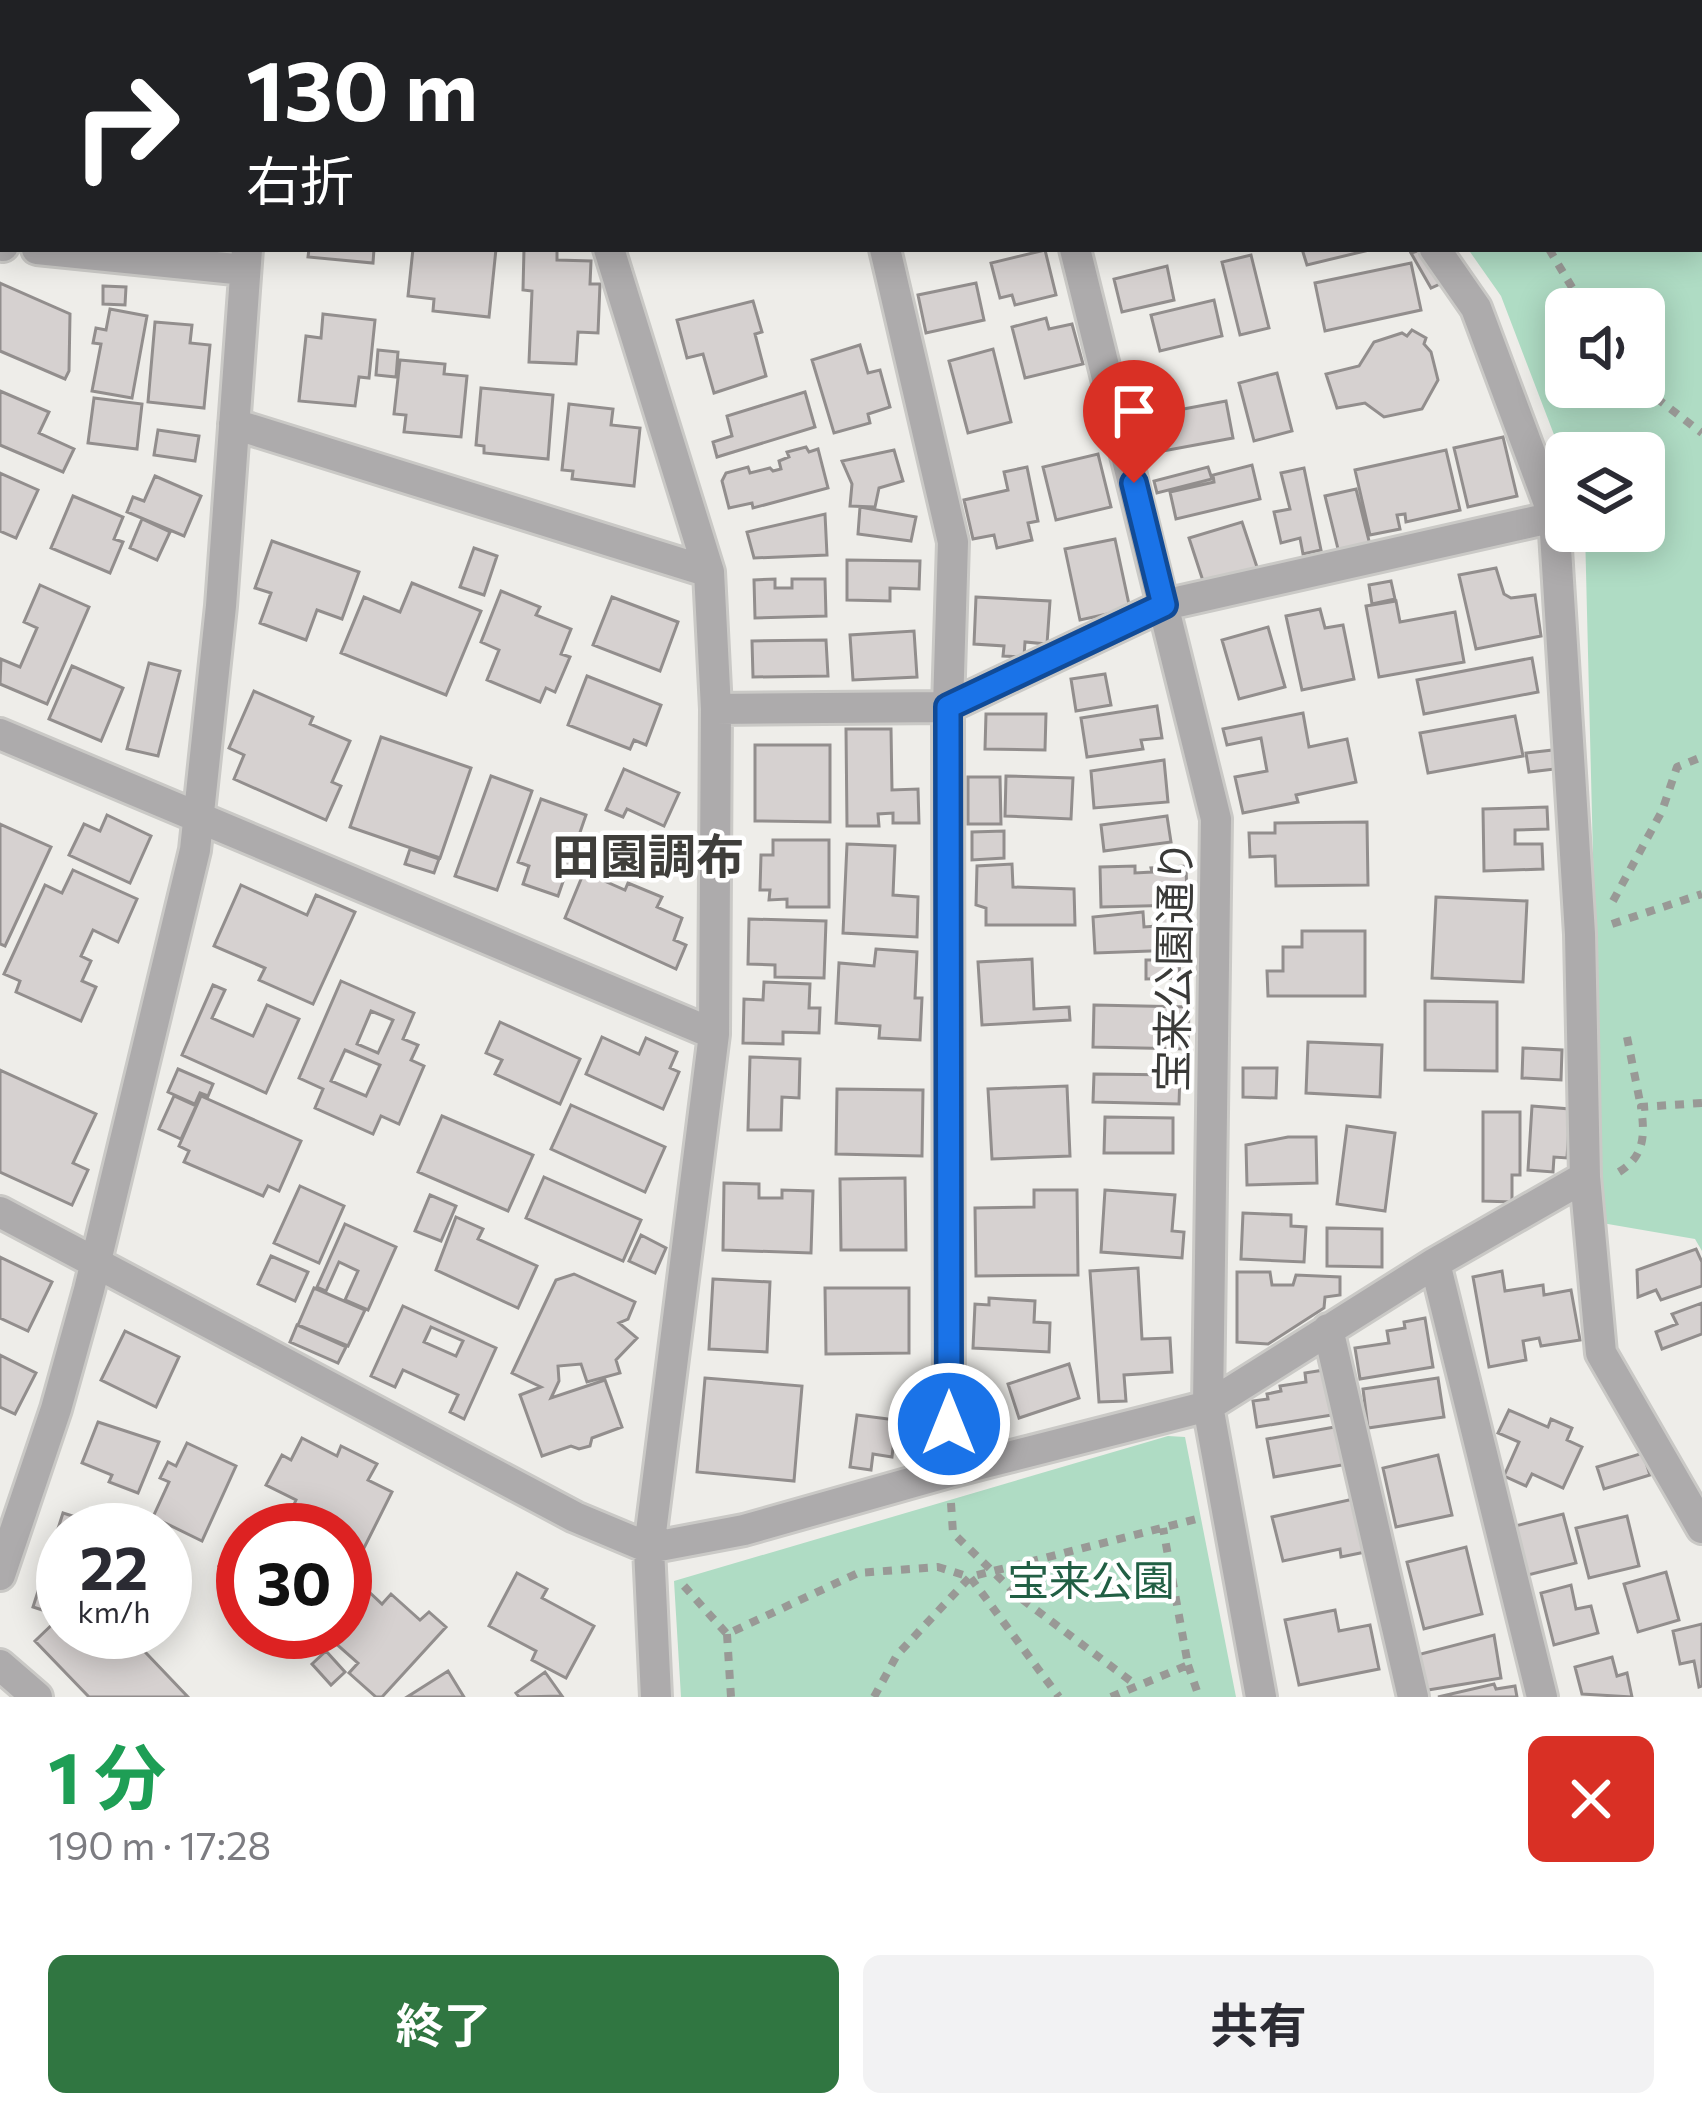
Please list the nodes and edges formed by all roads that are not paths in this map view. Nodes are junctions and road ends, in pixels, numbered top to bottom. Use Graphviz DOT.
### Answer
graph roads {
  1 [pos="94,252"];
  2 [pos="610,252"];
  3 [pos="886,252"];
  4 [pos="1076,252"];
  5 [pos="1437,252"];
  6 [pos="246,260"];
  7 [pos="234,424"];
  8 [pos="1545,491"];
  9 [pos="1545,519"];
  10 [pos="1557,552"];
  11 [pos="709,572"];
  12 [pos="1164,605"];
  13 [pos="948,707"];
  14 [pos="716,709"];
  15 [pos="0,734"];
  16 [pos="199,818"];
  17 [pos="714,1034"];
  18 [pos="1586,1177"];
  19 [pos="0,1212"];
  20 [pos="1435,1263"];
  21 [pos="96,1264"];
  22 [pos="1328,1329"];
  23 [pos="1208,1406"];
  24 [pos="949,1472"];
  25 [pos="1691,1485"];
  26 [pos="1702,1528"];
  27 [pos="649,1548"];
  28 [pos="0,1575"];
  29 [pos="0,1665"];
  30 [pos="37,1697"];
  31 [pos="656,1697"];
  32 [pos="1261,1697"];
  33 [pos="1413,1697"];
  34 [pos="1542,1697"];
  1 -- 6 [label="street"];
  2 -- 11 [label="street"];
  3 -- 13 [label="street"];
  4 -- 12 [label="street, 宝来公園通り"];
  5 -- 8 [label="street"];
  6 -- 7 [label="street"];
  7 -- 11 [label="street"];
  7 -- 16 [label="street"];
  9 -- 12 [label="street"];
  10 -- 18 [label="street"];
  11 -- 14 [label="street"];
  12 -- 13 [label="street"];
  12 -- 23 [label="street, 宝来公園通り"];
  13 -- 14 [label="street"];
  13 -- 24 [label="street"];
  14 -- 17 [label="street"];
  15 -- 16 [label="street"];
  16 -- 17 [label="street"];
  16 -- 21 [label="street"];
  17 -- 27 [label="street"];
  18 -- 20 [label="street"];
  18 -- 25 [label="street"];
  19 -- 21 [label="street"];
  20 -- 22 [label="street"];
  20 -- 34 [label="street"];
  21 -- 27 [label="street"];
  21 -- 28 [label="street"];
  22 -- 23 [label="street"];
  22 -- 33 [label="street"];
  23 -- 24 [label="street"];
  23 -- 32 [label="street, 宝来公園通り"];
  24 -- 27 [label="street"];
  25 -- 26 [label="street"];
  27 -- 31 [label="street"];
  29 -- 30 [label="street"];
}
